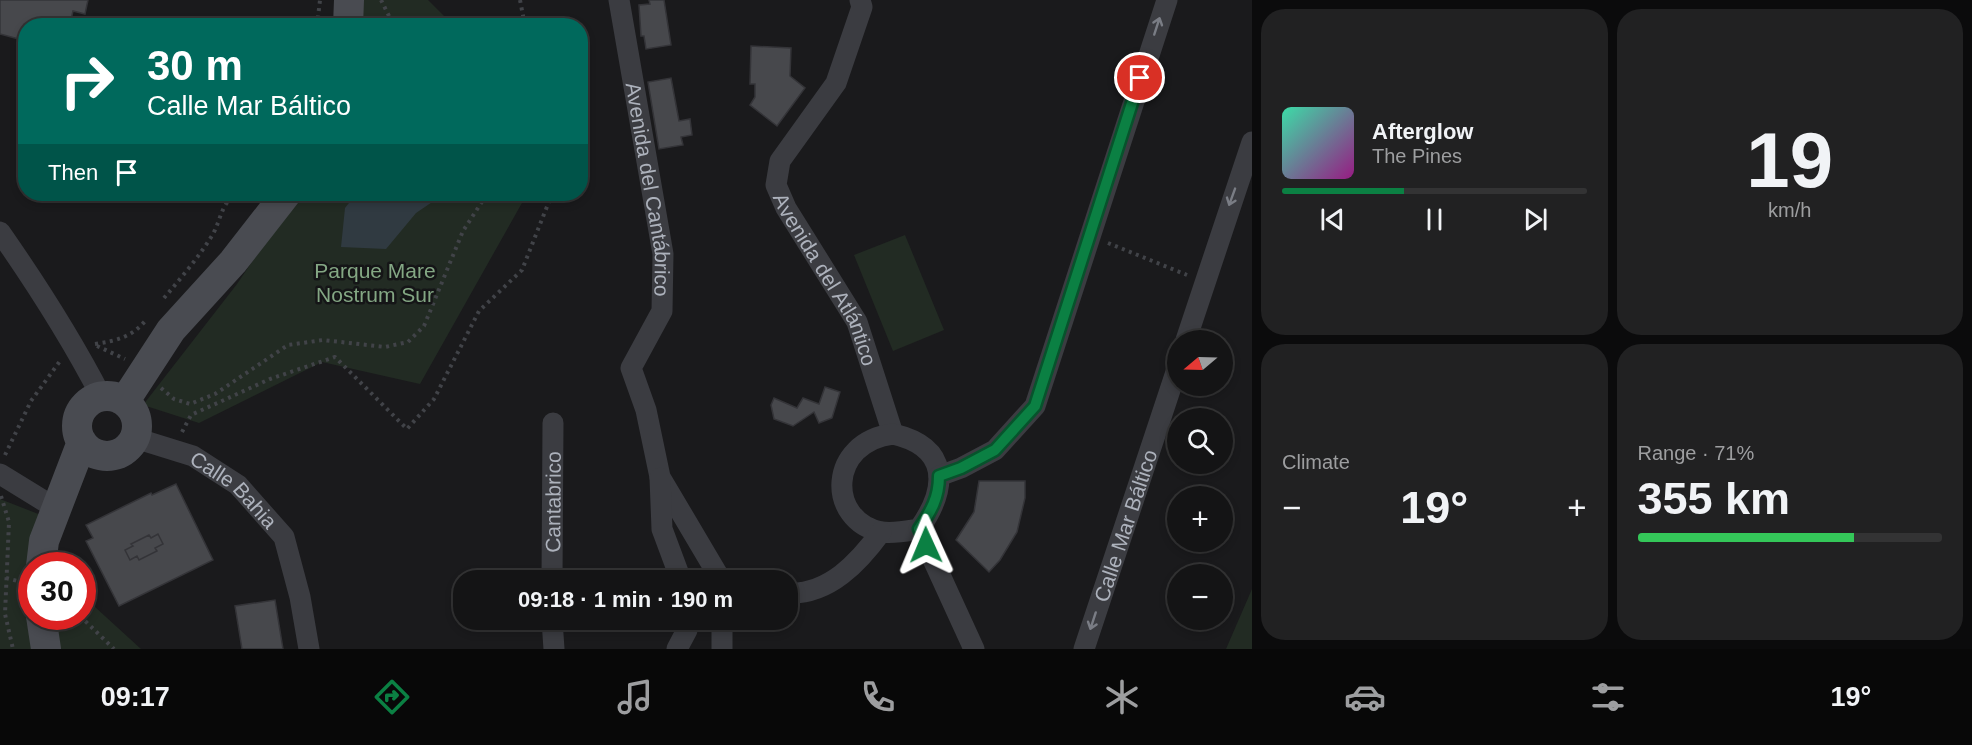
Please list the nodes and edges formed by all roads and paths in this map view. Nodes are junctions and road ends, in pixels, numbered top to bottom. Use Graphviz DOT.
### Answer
graph roads {
  1 [pos="320,0"];
  2 [pos="349,0"];
  3 [pos="381,0"];
  4 [pos="520,0"];
  5 [pos="619,0"];
  6 [pos="860,0"];
  7 [pos="1167,0"];
  8 [pos="318,18"];
  9 [pos="348,18"];
  10 [pos="390,18"];
  11 [pos="523,18"];
  12 [pos="1252,142"];
  13 [pos="227,201"];
  14 [pos="281,201"];
  15 [pos="482,201"];
  16 [pos="549,201"];
  17 [pos="0,232"];
  18 [pos="1090,236"];
  19 [pos="1194,278"];
  20 [pos="158,306"];
  21 [pos="151,314"];
  22 [pos="1189,330"];
  23 [pos="85,347"];
  24 [pos="143,374"];
  25 [pos="1168,396"];
  26 [pos="110,398"];
  27 [pos="553,423"];
  28 [pos="893,434"];
  29 [pos="135,438"];
  30 [pos="82,442"];
  31 [pos="173,449"];
  32 [pos="939,476"];
  33 [pos="660,477"];
  34 [pos="1,481"];
  35 [pos="57,509"];
  36 [pos="919,529"];
  37 [pos="881,532"];
  38 [pos="43,552"];
  39 [pos="552,570"];
  40 [pos="677,570"];
  41 [pos="717,570"];
  42 [pos="6,578"];
  43 [pos="18,580"];
  44 [pos="798,593"];
  45 [pos="43,630"];
  46 [pos="94,630"];
  47 [pos="553,630"];
  48 [pos="687,630"];
  49 [pos="722,630"];
  50 [pos="13,649"];
  51 [pos="46,649"];
  52 [pos="114,649"];
  53 [pos="309,649"];
  54 [pos="554,649"];
  55 [pos="677,649"];
  56 [pos="722,649"];
  57 [pos="975,649"];
  58 [pos="1084,649"];
  1 -- 8 [label="path"];
  2 -- 9 [label="street"];
  3 -- 10 [label="path"];
  4 -- 11 [label="path"];
  5 -- 33 [label="street, Avenida del Cantábrico"];
  6 -- 28 [label="street, Avenida del Atlántico"];
  18 -- 7 [label="street, one-way"];
  12 -- 22 [label="street, one-way"];
  13 -- 20 [label="path"];
  14 -- 24 [label="street"];
  15 -- 24 [label="path"];
  16 -- 31 [label="path"];
  17 -- 23 [label="street"];
  18 -- 19 [label="path"];
  18 -- 32 [label="street"];
  21 -- 23 [label="path"];
  23 -- 24 [label="path"];
  23 -- 26 [label="street"];
  23 -- 34 [label="path"];
  24 -- 26 [label="street"];
  25 -- 58 [label="street, Calle Mar Báltico, one-way"];
  26 -- 29 [label="street"];
  26 -- 30 [label="street"];
  27 -- 39 [label="street, Cantabrico"];
  28 -- 32 [label="street"];
  28 -- 37 [label="street"];
  29 -- 30 [label="street"];
  29 -- 31 [label="street, Calle Bahia"];
  30 -- 35 [label="street"];
  31 -- 53 [label="street, Calle Bahia"];
  32 -- 36 [label="street"];
  33 -- 40 [label="street, Avenida del Cantábrico"];
  33 -- 41 [label="street, Avenida del Cantábrico"];
  34 -- 35 [label="street"];
  34 -- 42 [label="path"];
  35 -- 38 [label="street"];
  36 -- 37 [label="street"];
  36 -- 57 [label="street"];
  37 -- 44 [label="street"];
  42 -- 43 [label="path"];
  42 -- 50 [label="path"];
  45 -- 51 [label="street"];
  46 -- 52 [label="path"];
  47 -- 54 [label="street"];
  48 -- 55 [label="street"];
  49 -- 56 [label="street"];
}
